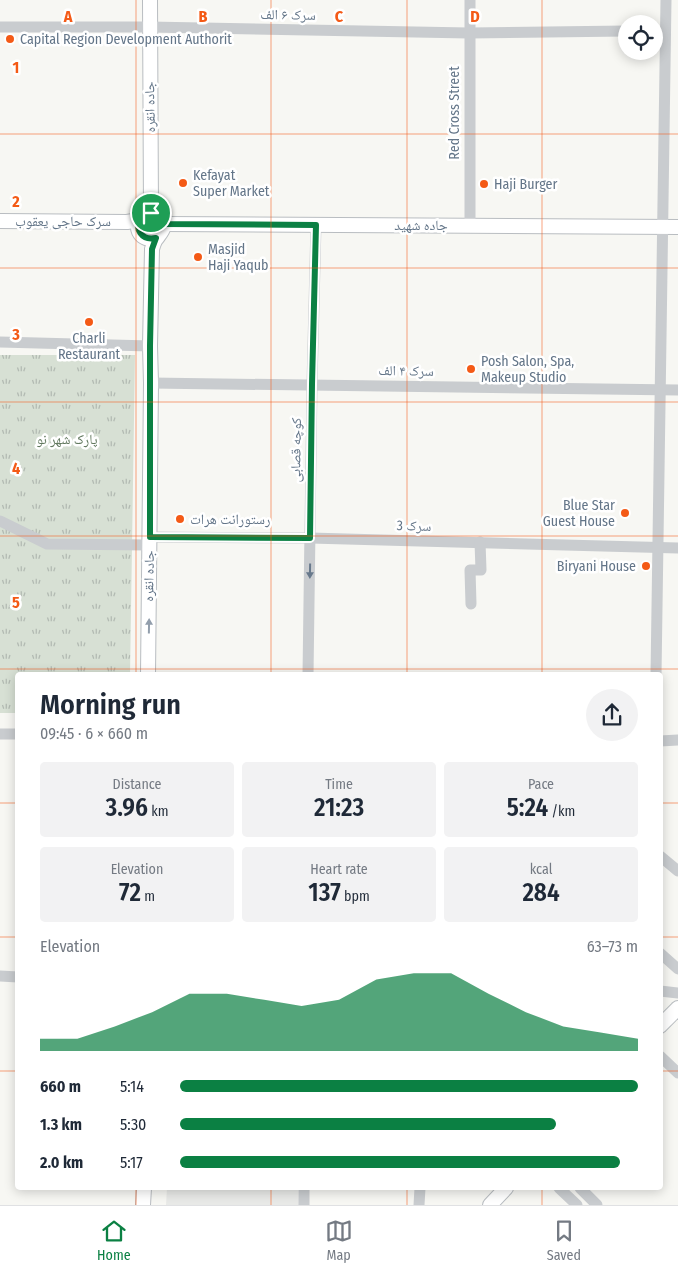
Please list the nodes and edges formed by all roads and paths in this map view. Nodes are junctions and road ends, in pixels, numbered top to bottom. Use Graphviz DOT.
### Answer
graph roads {
  1 [pos="150,0"];
  2 [pos="470,0"];
  3 [pos="666,0"];
  4 [pos="0,27"];
  5 [pos="149,28"];
  6 [pos="618,31"];
  7 [pos="666,31"];
  8 [pos="678,31"];
  9 [pos="469,33"];
  10 [pos="139,218"];
  11 [pos="0,221"];
  12 [pos="163,224"];
  13 [pos="316,225"];
  14 [pos="470,226"];
  15 [pos="663,226"];
  16 [pos="678,227"];
  17 [pos="156,238"];
  18 [pos="0,342"];
  19 [pos="150,346"];
  20 [pos="151,383"];
  21 [pos="312,384"];
  22 [pos="660,390"];
  23 [pos="678,390"];
  24 [pos="0,521"];
  25 [pos="310,538"];
  26 [pos="150,541"];
  27 [pos="480,542"];
  28 [pos="658,547"];
  29 [pos="678,548"];
  30 [pos="471,604"];
  31 [pos="148,672"];
  32 [pos="308,672"];
  33 [pos="656,672"];
  34 [pos="0,734"];
  35 [pos="15,734"];
  36 [pos="678,740"];
  37 [pos="663,741"];
  38 [pos="663,858"];
  39 [pos="678,871"];
  40 [pos="663,956"];
  41 [pos="678,970"];
  42 [pos="0,976"];
  43 [pos="15,977"];
  44 [pos="663,991"];
  45 [pos="678,993"];
  46 [pos="678,1008"];
  47 [pos="663,1023"];
  48 [pos="663,1059"];
  49 [pos="678,1072"];
  50 [pos="144,1190"];
  51 [pos="304,1190"];
  52 [pos="420,1190"];
  53 [pos="504,1190"];
  54 [pos="561,1190"];
  55 [pos="582,1190"];
  56 [pos="144,1205"];
  57 [pos="304,1205"];
  58 [pos="420,1205"];
  59 [pos="490,1205"];
  60 [pos="577,1205"];
  61 [pos="597,1205"];
  1 -- 5 [label="main road, جاده انقره"];
  2 -- 9 [label="street, Red Cross Street"];
  3 -- 7 [label="street"];
  4 -- 5 [label="street, سرک ۶ الف"];
  5 -- 9 [label="street, سرک ۶ الف"];
  5 -- 10 [label="main road, جاده انقره"];
  6 -- 9 [label="street, سرک ۶ الف"];
  7 -- 8 [label="street"];
  7 -- 15 [label="street"];
  9 -- 14 [label="street, Red Cross Street"];
  10 -- 11 [label="main road, سرک حاجی یعقوب"];
  10 -- 12 [label="main road"];
  10 -- 17 [label="main road"];
  12 -- 13 [label="main road, جاده شهید"];
  12 -- 17 [label="main road"];
  13 -- 14 [label="main road, جاده شهید"];
  13 -- 21 [label="street, کوچه قصابی"];
  14 -- 15 [label="main road, جاده شهید"];
  15 -- 16 [label="main road, جاده شهید"];
  15 -- 22 [label="street"];
  17 -- 19 [label="main road, جاده انقره"];
  18 -- 19 [label="street"];
  19 -- 20 [label="main road, جاده انقره"];
  20 -- 21 [label="street, سرک ۴ الف"];
  20 -- 26 [label="main road, جاده انقره"];
  21 -- 22 [label="street, سرک ۴ الف"];
  21 -- 25 [label="street, کوچه قصابی"];
  22 -- 23 [label="street, سرک ۴ الف"];
  22 -- 28 [label="street"];
  24 -- 26 [label="street, سرک 3"];
  25 -- 26 [label="street, سرک 3"];
  25 -- 27 [label="street, سرک 3"];
  25 -- 32 [label="street, کوچه قصابی, one-way"];
  31 -- 26 [label="main road, جاده انقره, one-way"];
  27 -- 28 [label="street, سرک 3"];
  27 -- 30 [label="street"];
  28 -- 29 [label="street, سرک 3"];
  28 -- 33 [label="street"];
  34 -- 35 [label="street"];
  36 -- 37 [label="street"];
  38 -- 39 [label="street"];
  40 -- 41 [label="street"];
  42 -- 43 [label="street"];
  44 -- 45 [label="street"];
  46 -- 47 [label="main road"];
  48 -- 49 [label="street"];
  50 -- 56 [label="main road"];
  51 -- 57 [label="street"];
  52 -- 58 [label="street"];
  53 -- 59 [label="main road"];
  54 -- 60 [label="street"];
  55 -- 61 [label="street"];
}
